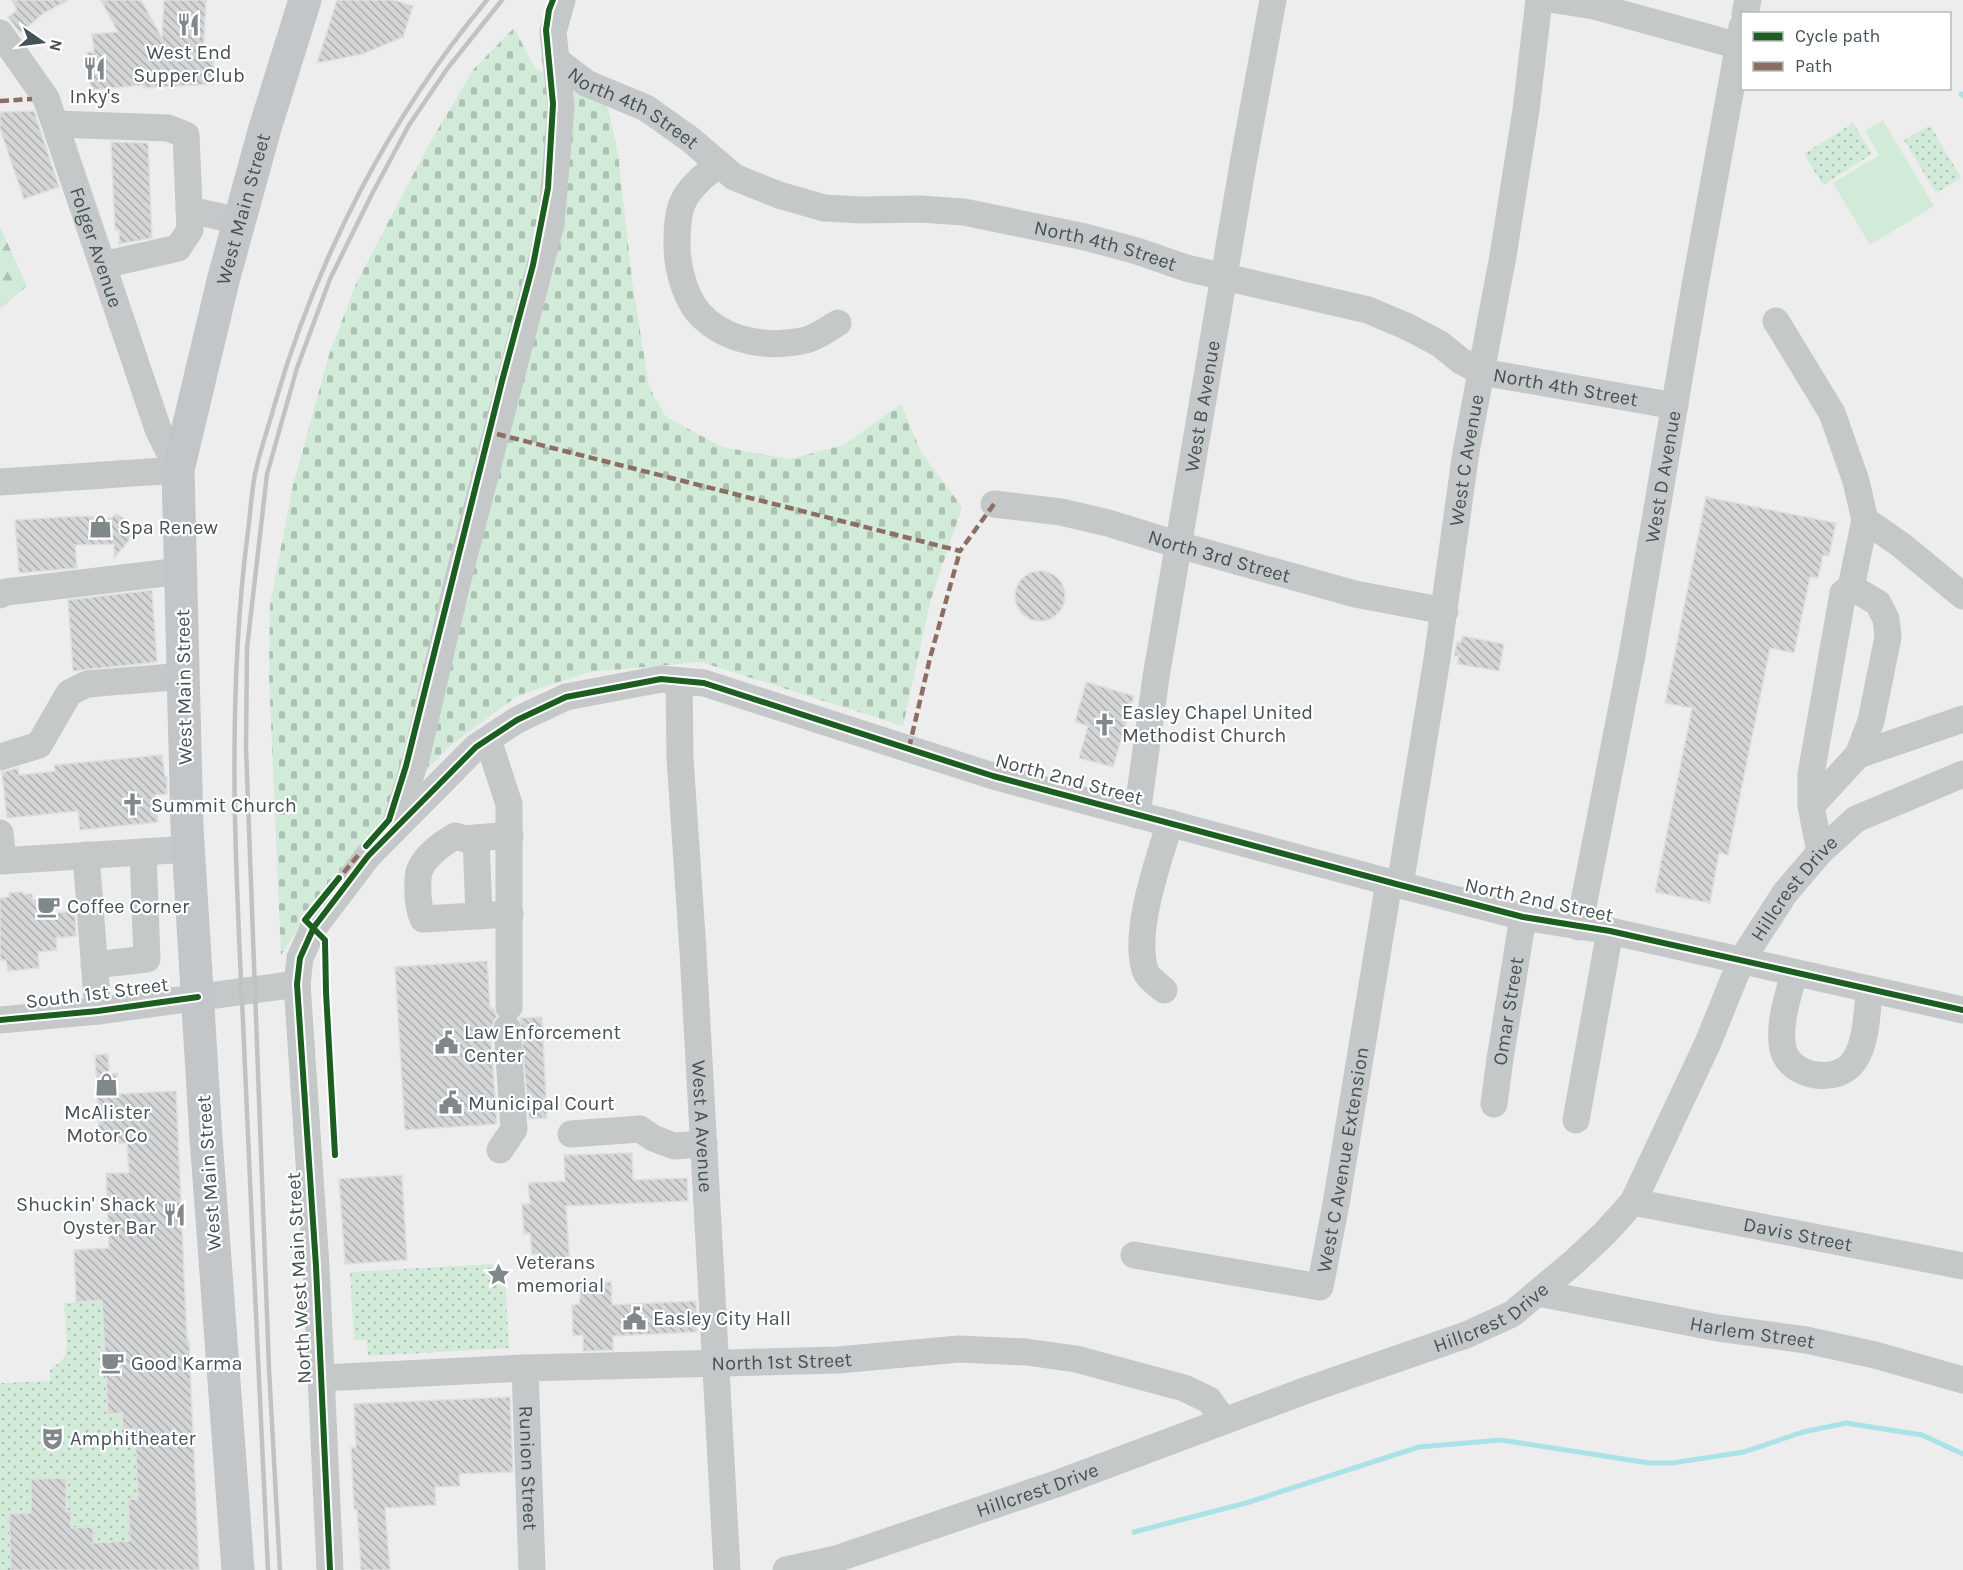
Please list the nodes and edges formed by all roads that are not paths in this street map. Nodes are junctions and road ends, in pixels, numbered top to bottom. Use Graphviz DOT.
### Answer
graph roads {
  1 [pos="305,0"];
  2 [pos="562,0"];
  3 [pos="1273,0"];
  4 [pos="1539,0"];
  5 [pos="1556,0"];
  6 [pos="0,33"];
  7 [pos="1741,37"];
  8 [pos="555,59"];
  9 [pos="56,124"];
  10 [pos="719,164"];
  11 [pos="189,210"];
  12 [pos="240,221"];
  13 [pos="103,265"];
  14 [pos="1224,277"];
  15 [pos="1776,321"];
  16 [pos="838,323"];
  17 [pos="1482,372"];
  18 [pos="1675,406"];
  19 [pos="178,470"];
  20 [pos="0,482"];
  21 [pos="994,504"];
  22 [pos="1865,520"];
  23 [pos="1179,545"];
  24 [pos="181,571"];
  25 [pos="1851,587"];
  26 [pos="0,595"];
  27 [pos="1963,596"];
  28 [pos="1445,611"];
  29 [pos="184,676"];
  30 [pos="679,681"];
  31 [pos="1963,718"];
  32 [pos="488,740"];
  33 [pos="1858,754"];
  34 [pos="0,757"];
  35 [pos="1963,774"];
  36 [pos="1811,806"];
  37 [pos="1137,814"];
  38 [pos="1170,823"];
  39 [pos="0,832"];
  40 [pos="393,832"];
  41 [pos="510,835"];
  42 [pos="476,838"];
  43 [pos="189,849"];
  44 [pos="143,852"];
  45 [pos="1820,852"];
  46 [pos="86,855"];
  47 [pos="2,861"];
  48 [pos="1394,884"];
  49 [pos="510,914"];
  50 [pos="479,916"];
  51 [pos="1523,917"];
  52 [pos="1579,927"];
  53 [pos="1610,931"];
  54 [pos="1741,961"];
  55 [pos="94,964"];
  56 [pos="1794,973"];
  57 [pos="297,984"];
  58 [pos="1164,990"];
  59 [pos="1869,990"];
  60 [pos="198,997"];
  61 [pos="1963,1010"];
  62 [pos="98,1011"];
  63 [pos="0,1020"];
  64 [pos="1494,1104"];
  65 [pos="1576,1120"];
  66 [pos="571,1134"];
  67 [pos="704,1144"];
  68 [pos="500,1150"];
  69 [pos="1633,1202"];
  70 [pos="1134,1255"];
  71 [pos="1963,1266"];
  72 [pos="1538,1293"];
  73 [pos="716,1364"];
  74 [pos="525,1368"];
  75 [pos="321,1378"];
  76 [pos="1963,1380"];
  77 [pos="1224,1421"];
  78 [pos="238,1570"];
  79 [pos="330,1570"];
  80 [pos="532,1570"];
  81 [pos="727,1570"];
  82 [pos="786,1570"];
  1 -- 12 [label="main road, West Main Street"];
  2 -- 8 [label="street"];
  3 -- 14 [label="street, West B Avenue"];
  4 -- 17 [label="street, West C Avenue"];
  5 -- 7 [label="street"];
  6 -- 9 [label="street, Folger Avenue"];
  7 -- 18 [label="street, West D Avenue"];
  8 -- 10 [label="street, North 4th Street"];
  8 -- 40 [label="street"];
  9 -- 11 [label="street"];
  9 -- 13 [label="street, Folger Avenue"];
  10 -- 14 [label="street, North 4th Street"];
  10 -- 16 [label="street"];
  11 -- 12 [label="street"];
  11 -- 13 [label="street"];
  12 -- 19 [label="main road, West Main Street"];
  13 -- 19 [label="street, Folger Avenue"];
  14 -- 17 [label="street, North 4th Street"];
  14 -- 23 [label="street, West B Avenue"];
  15 -- 22 [label="street"];
  17 -- 18 [label="street, North 4th Street"];
  17 -- 28 [label="street, West C Avenue"];
  18 -- 52 [label="street, West D Avenue"];
  19 -- 20 [label="street"];
  19 -- 24 [label="main road, West Main Street"];
  21 -- 23 [label="street, North 3rd Street"];
  22 -- 25 [label="street"];
  22 -- 27 [label="street"];
  23 -- 28 [label="street, North 3rd Street"];
  23 -- 37 [label="street, West B Avenue"];
  24 -- 26 [label="street"];
  24 -- 29 [label="main road, West Main Street"];
  25 -- 33 [label="street"];
  25 -- 36 [label="street"];
  28 -- 48 [label="street, West C Avenue"];
  29 -- 34 [label="street"];
  29 -- 43 [label="main road, West Main Street"];
  30 -- 32 [label="street, North 2nd Street"];
  30 -- 37 [label="street, North 2nd Street"];
  30 -- 67 [label="street, West A Avenue"];
  31 -- 33 [label="street"];
  32 -- 40 [label="street, North 2nd Street"];
  32 -- 41 [label="street"];
  33 -- 36 [label="street"];
  35 -- 45 [label="street, Hillcrest Drive"];
  36 -- 45 [label="street"];
  37 -- 38 [label="street, North 2nd Street"];
  38 -- 48 [label="street, North 2nd Street"];
  38 -- 58 [label="street"];
  39 -- 47 [label="street"];
  40 -- 57 [label="street, North 2nd Street"];
  41 -- 42 [label="street"];
  41 -- 49 [label="street"];
  42 -- 50 [label="street"];
  42 -- 50 [label="street"];
  43 -- 44 [label="street"];
  43 -- 60 [label="main road, West Main Street"];
  44 -- 46 [label="street"];
  44 -- 55 [label="street"];
  45 -- 54 [label="street, Hillcrest Drive"];
  46 -- 47 [label="street"];
  46 -- 55 [label="street"];
  48 -- 51 [label="street, North 2nd Street"];
  48 -- 70 [label="street, West C Avenue Extension"];
  49 -- 50 [label="street"];
  49 -- 68 [label="street"];
  51 -- 52 [label="street, North 2nd Street"];
  51 -- 64 [label="street, Omar Street"];
  52 -- 53 [label="street, North 2nd Street"];
  53 -- 54 [label="street, North 2nd Street"];
  53 -- 65 [label="street"];
  54 -- 56 [label="street, North 2nd Street"];
  54 -- 69 [label="street, Hillcrest Drive"];
  55 -- 62 [label="street"];
  56 -- 59 [label="street, North 2nd Street"];
  56 -- 59 [label="street"];
  57 -- 60 [label="street"];
  57 -- 75 [label="street, North West Main Street"];
  59 -- 61 [label="street, North 2nd Street"];
  60 -- 62 [label="street, South 1st Street"];
  60 -- 78 [label="main road, West Main Street"];
  62 -- 63 [label="street, South 1st Street"];
  66 -- 67 [label="street"];
  67 -- 73 [label="street, West A Avenue"];
  69 -- 71 [label="street, Davis Street"];
  69 -- 72 [label="street, Hillcrest Drive"];
  72 -- 76 [label="street, Harlem Street"];
  72 -- 77 [label="street, Hillcrest Drive"];
  73 -- 74 [label="street, North 1st Street"];
  73 -- 77 [label="street, North 1st Street"];
  73 -- 81 [label="street, West A Avenue"];
  74 -- 75 [label="street, North 1st Street"];
  74 -- 80 [label="street, Runion Street"];
  75 -- 79 [label="street, North West Main Street"];
  77 -- 82 [label="street, Hillcrest Drive"];
}
